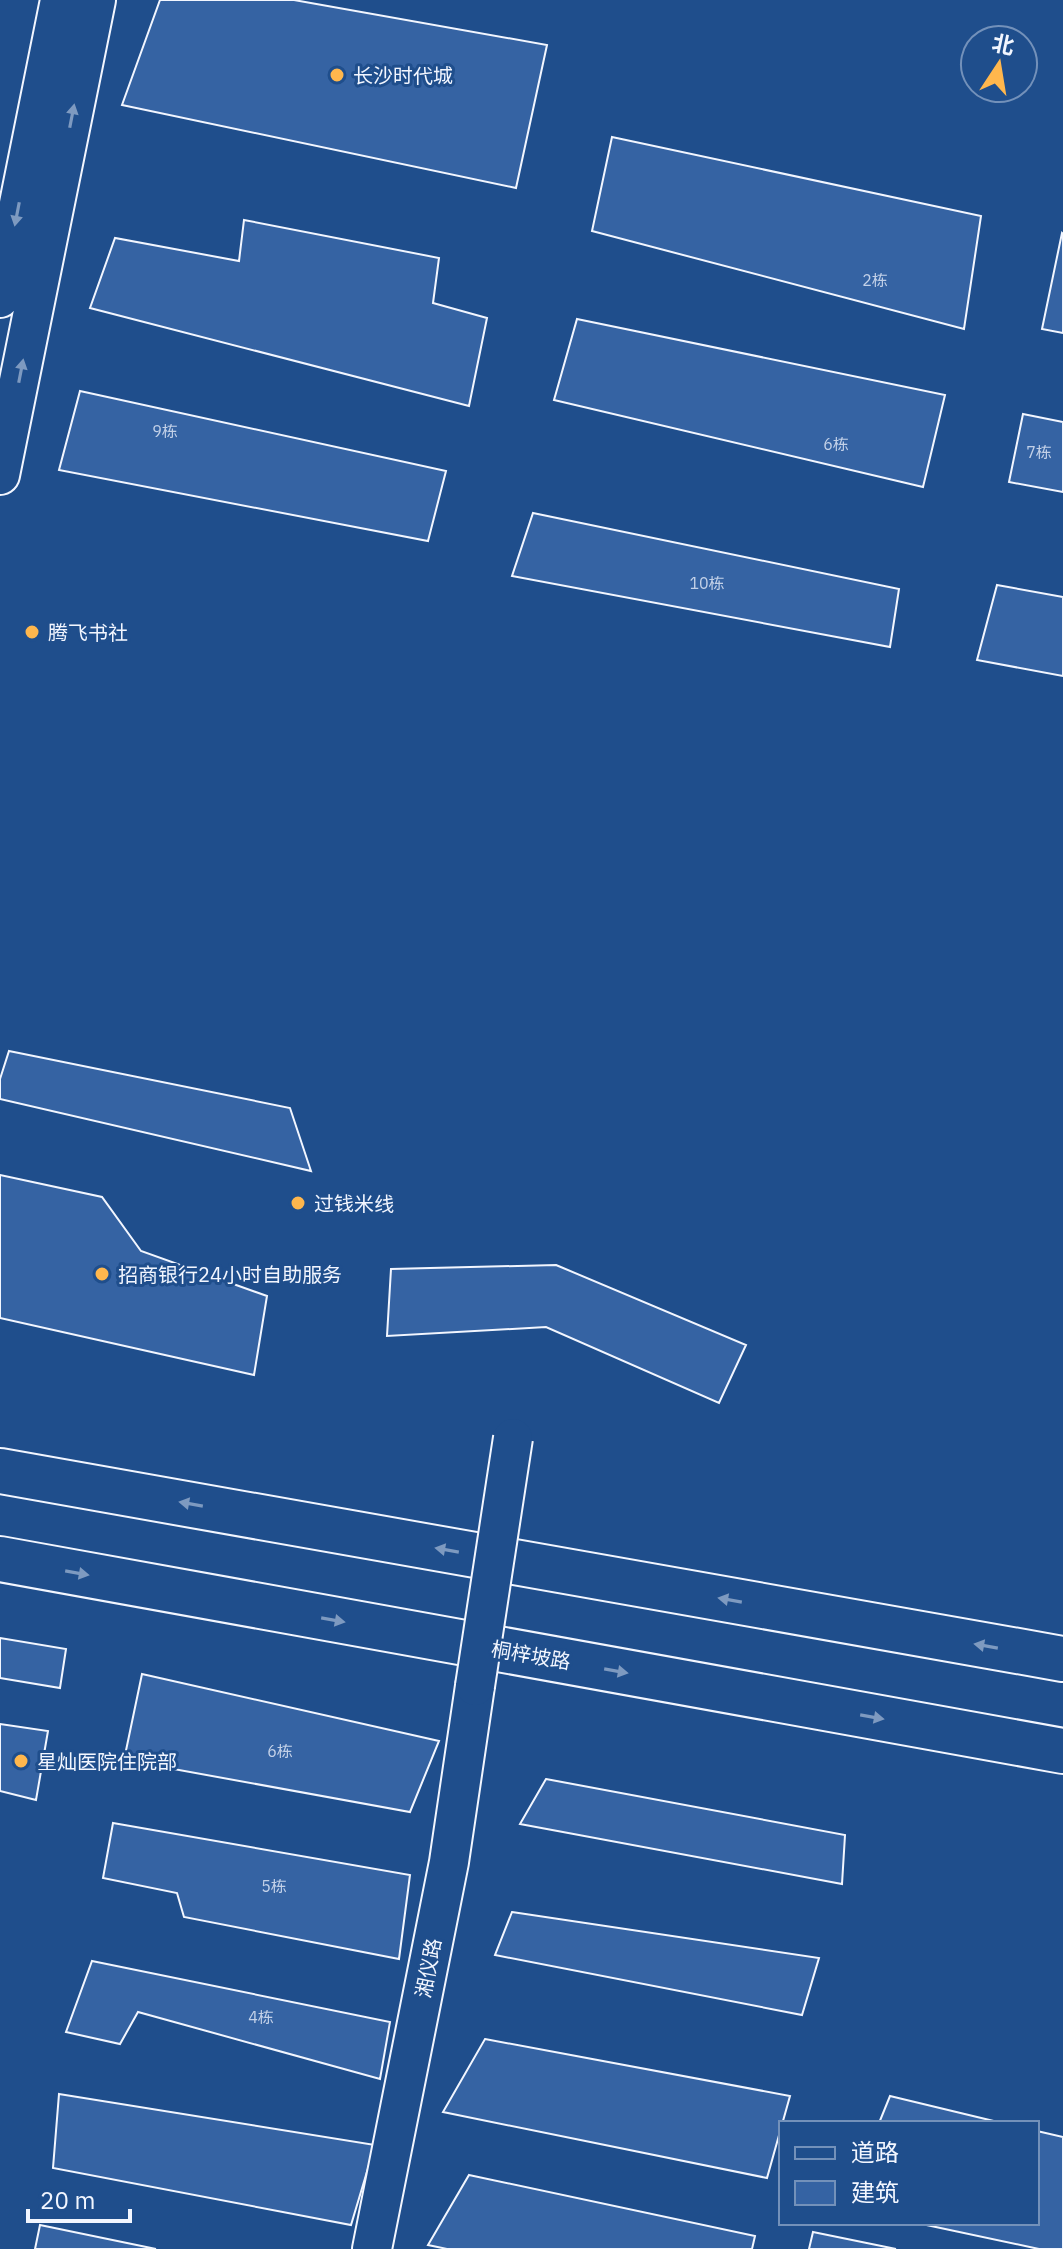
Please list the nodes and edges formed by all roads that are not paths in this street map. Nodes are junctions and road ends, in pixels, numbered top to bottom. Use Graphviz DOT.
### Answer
graph roads {
  1 [pos="60,0"];
  2 [pos="96,0"];
  3 [pos="0,298"];
  4 [pos="0,475"];
  5 [pos="513,1438"];
  6 [pos="0,1471"];
  7 [pos="0,1559"];
  8 [pos="1063,1659"];
  9 [pos="1063,1751"];
  10 [pos="372,2249"];
  1 -- 3 [label="street, one-way"];
  4 -- 2 [label="street, one-way"];
  5 -- 10 [label="street, 湘仪路, bridge"];
  8 -- 6 [label="main road, one-way"];
  7 -- 9 [label="main road, 桐梓坡路, one-way"];
}
